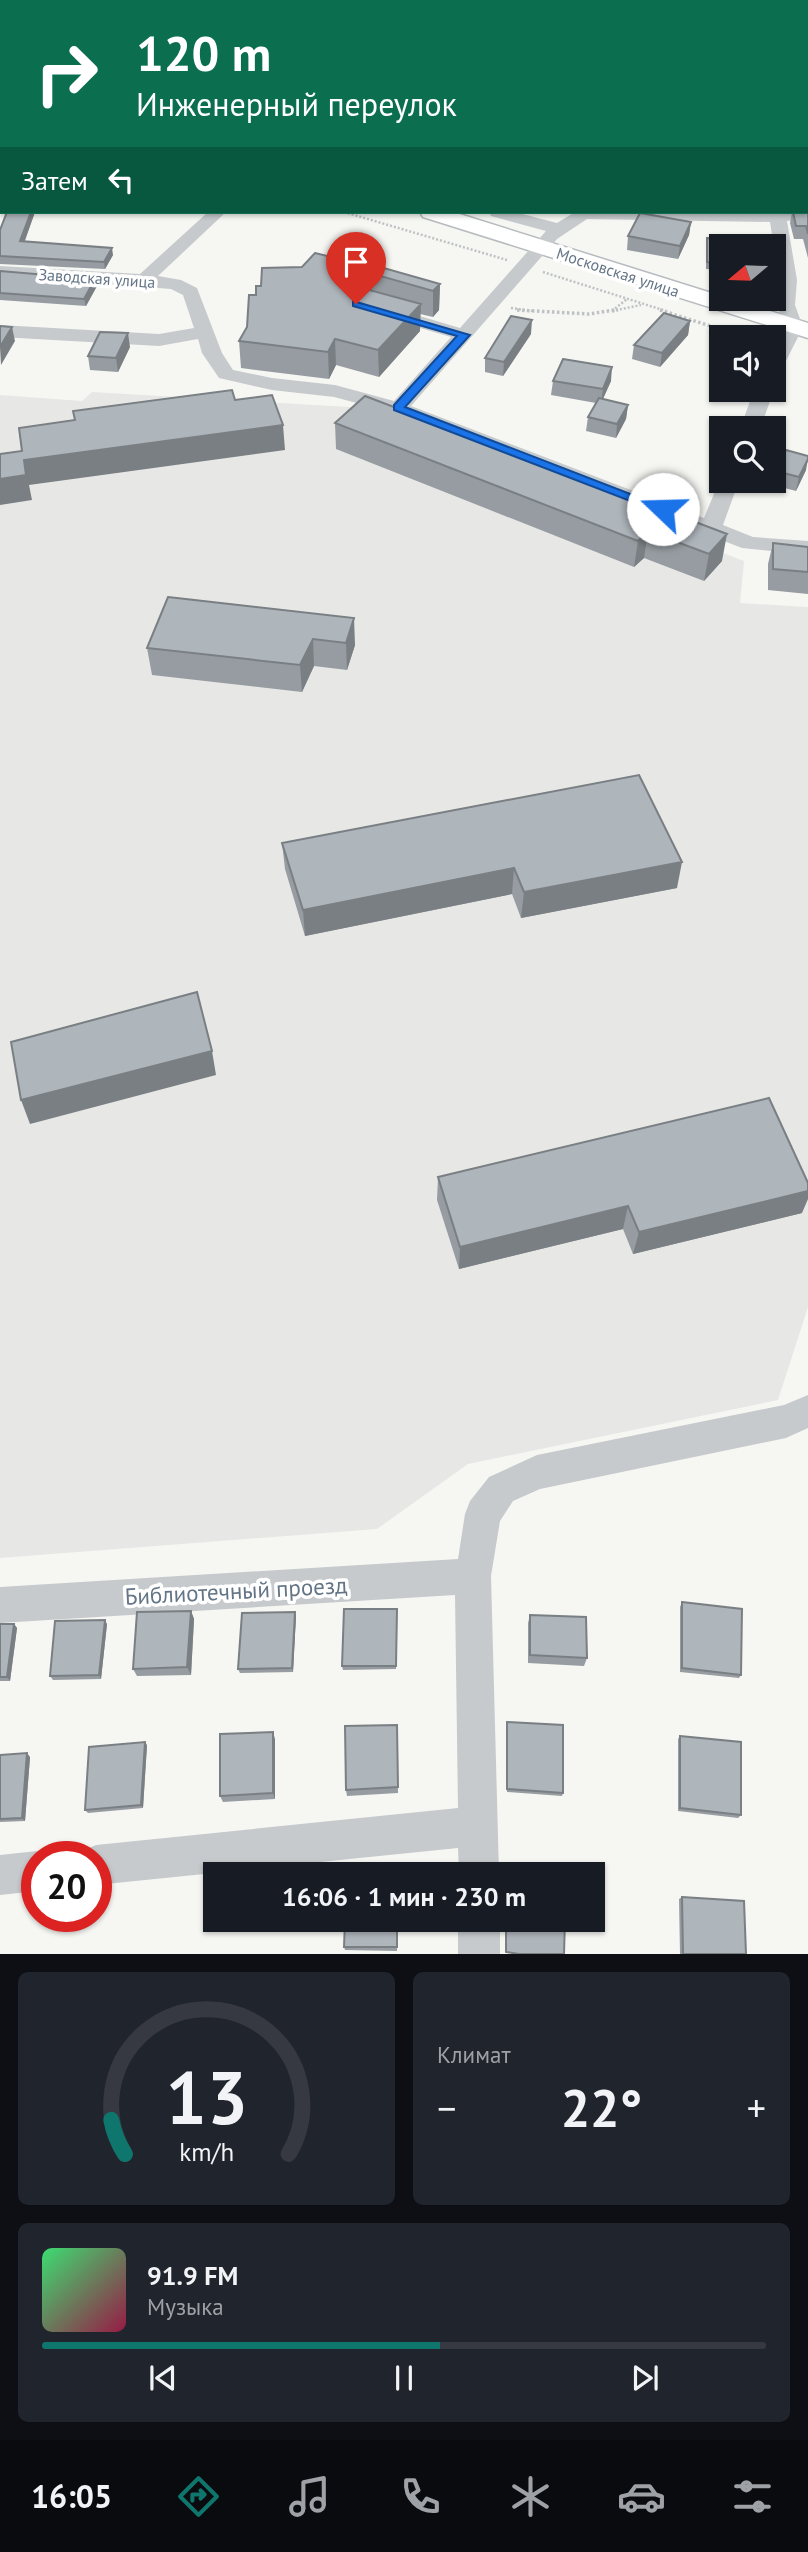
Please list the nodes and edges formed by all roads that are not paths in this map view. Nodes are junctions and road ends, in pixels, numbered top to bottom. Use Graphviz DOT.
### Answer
graph roads {
  1 [pos="216,214"];
  2 [pos="435,214"];
  3 [pos="504,214"];
  4 [pos="800,214"];
  5 [pos="778,217"];
  6 [pos="559,229"];
  7 [pos="782,234"];
  8 [pos="542,259"];
  9 [pos="0,271"];
  10 [pos="144,280"];
  11 [pos="786,305"];
  12 [pos="368,307"];
  13 [pos="801,329"];
  14 [pos="0,331"];
  15 [pos="205,332"];
  16 [pos="464,335"];
  17 [pos="786,343"];
  18 [pos="398,408"];
  19 [pos="724,493"];
  20 [pos="711,528"];
  21 [pos="808,548"];
  22 [pos="808,1411"];
  23 [pos="473,1576"];
  24 [pos="0,1605"];
  25 [pos="479,1826"];
  26 [pos="479,1862"];
  27 [pos="112,1863"];
  28 [pos="21,1873"];
  29 [pos="0,1875"];
  30 [pos="479,1932"];
  31 [pos="479,1954"];
  1 -- 10 [label="street"];
  2 -- 8 [label="main road, Московская улица"];
  3 -- 6 [label="street"];
  4 -- 5 [label="street"];
  5 -- 6 [label="street"];
  5 -- 7 [label="street"];
  6 -- 8 [label="street"];
  8 -- 13 [label="main road, Московская улица"];
  8 -- 16 [label="street"];
  9 -- 10 [label="street, Заводская улица"];
  10 -- 15 [label="street, Заводская улица"];
  11 -- 13 [label="street"];
  12 -- 16 [label="street"];
  13 -- 17 [label="street"];
  14 -- 15 [label="street"];
  15 -- 18 [label="street"];
  16 -- 18 [label="street"];
  18 -- 20 [label="street"];
  19 -- 20 [label="street"];
  20 -- 21 [label="street"];
  22 -- 23 [label="street"];
  23 -- 24 [label="street, Библиотечный проезд"];
  23 -- 25 [label="street"];
  25 -- 26 [label="street"];
  25 -- 27 [label="street"];
  28 -- 29 [label="street"];
  30 -- 31 [label="street"];
}
